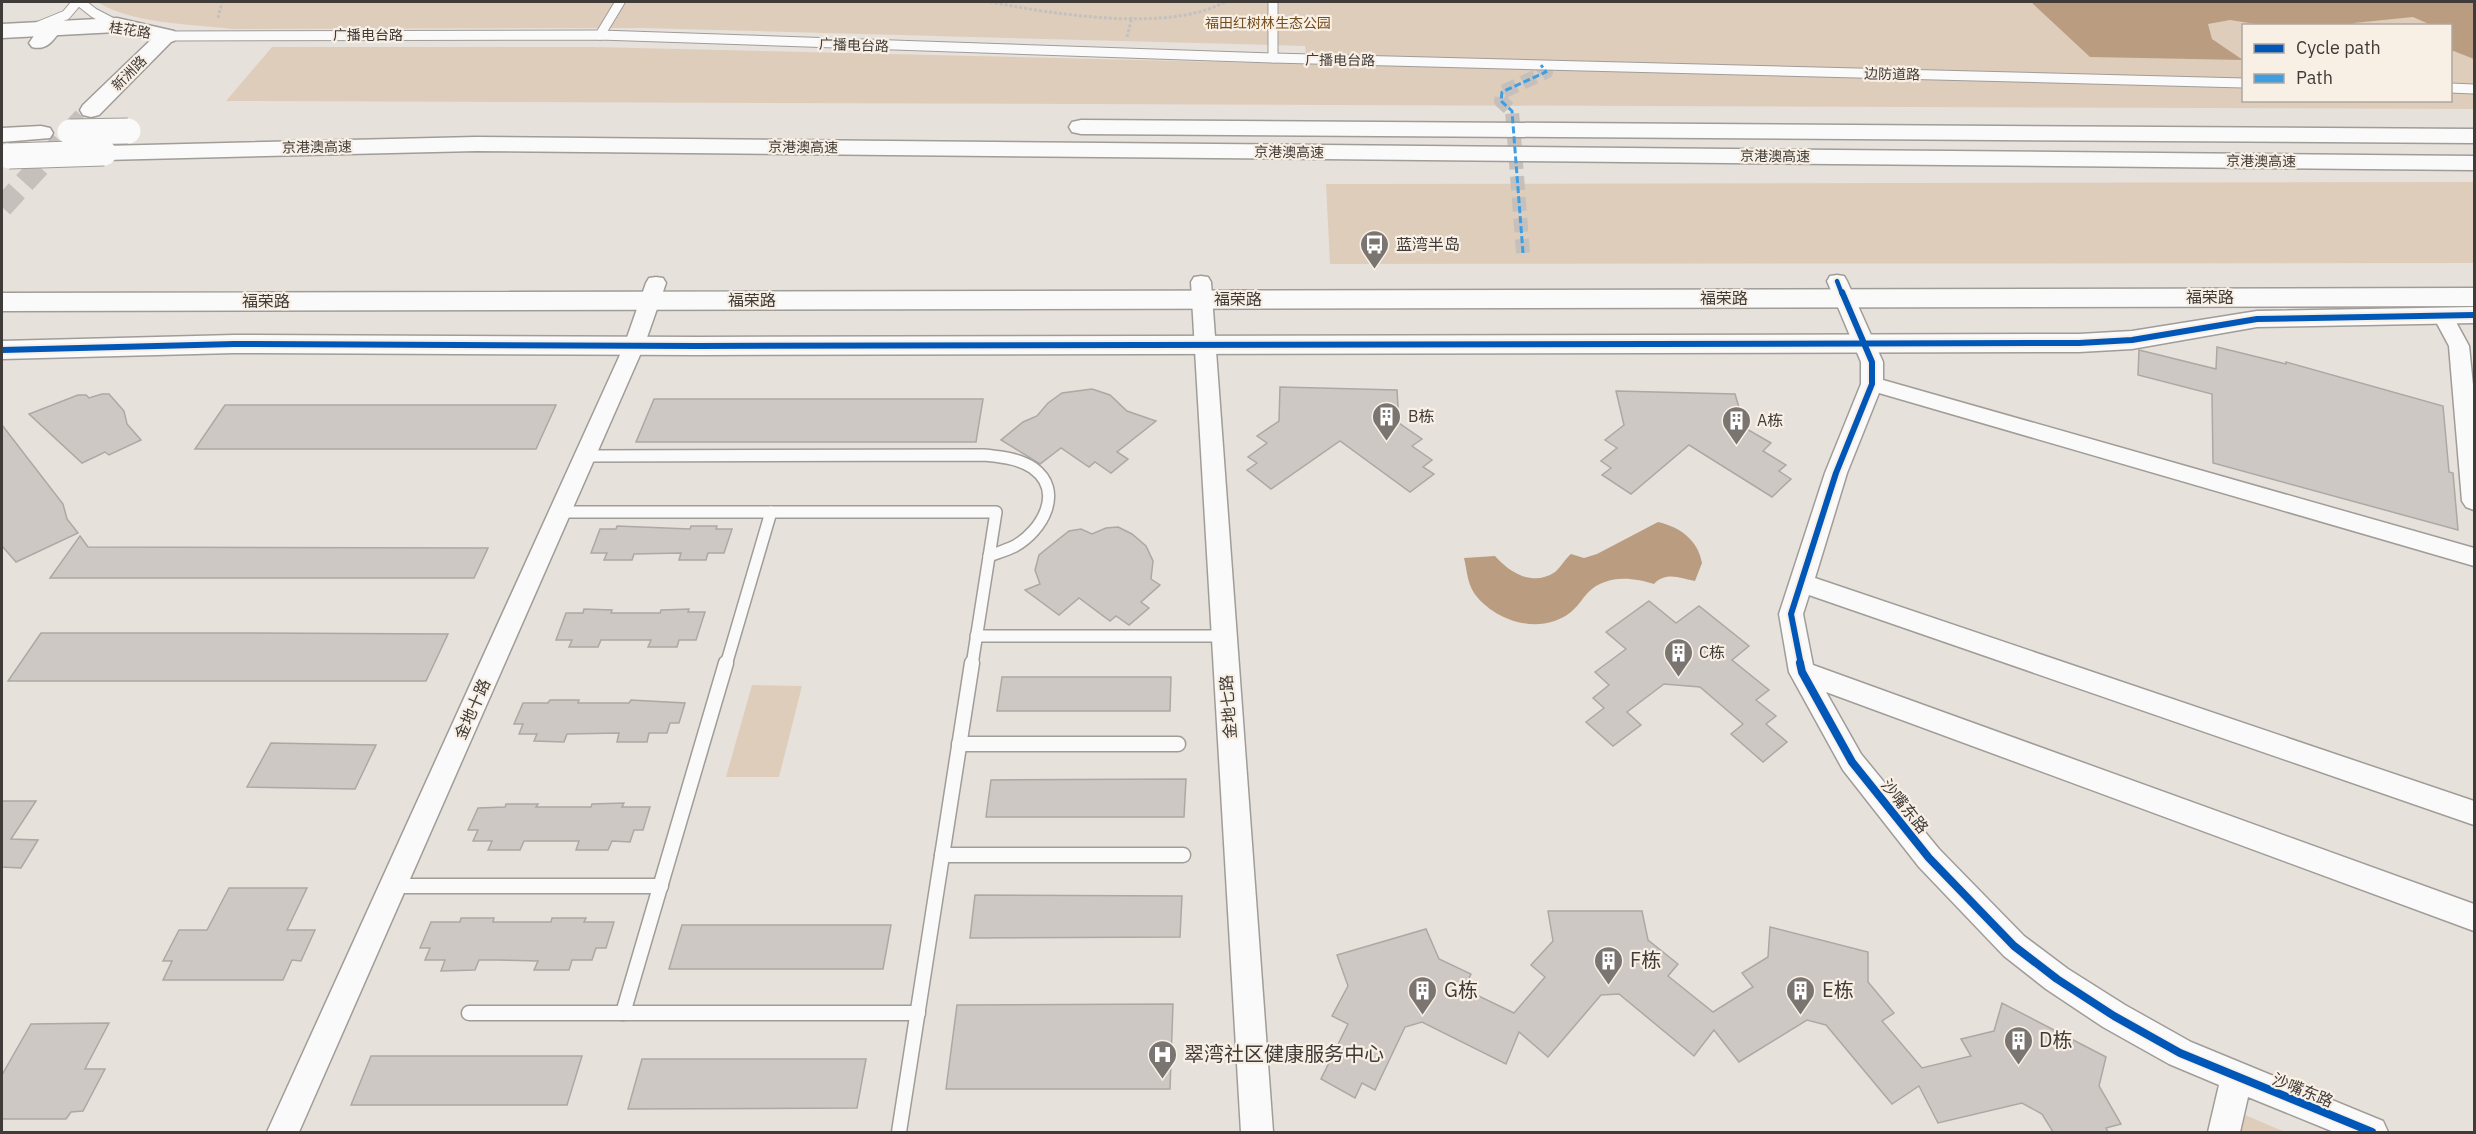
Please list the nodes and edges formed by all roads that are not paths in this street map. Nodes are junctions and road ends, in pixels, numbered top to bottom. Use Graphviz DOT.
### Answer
graph roads {
  1 [pos="78,2"];
  2 [pos="620,2"];
  3 [pos="1273,2"];
  4 [pos="117,25"];
  5 [pos="600,35"];
  6 [pos="166,36"];
  7 [pos="23,37"];
  8 [pos="1273,58"];
  9 [pos="1541,65"];
  10 [pos="2242,83"];
  11 [pos="2452,88"];
  12 [pos="2475,89"];
  13 [pos="91,110"];
  14 [pos="401,123"];
  15 [pos="1005,126"];
  16 [pos="1053,127"];
  17 [pos="203,128"];
  18 [pos="2475,136"];
  19 [pos="4,149"];
  20 [pos="2475,163"];
  21 [pos="2475,280"];
  22 [pos="2,285"];
  23 [pos="1840,290"];
  24 [pos="1201,291"];
  25 [pos="653,292"];
  26 [pos="2240,297"];
  27 [pos="2345,297"];
  28 [pos="2475,297"];
  29 [pos="2,302"];
  30 [pos="2475,315"];
  31 [pos="2443,316"];
  32 [pos="2301,317"];
  33 [pos="1864,344"];
  34 [pos="1204,345"];
  35 [pos="634,346"];
  36 [pos="2467,348"];
  37 [pos="2,350"];
  38 [pos="1872,384"];
  39 [pos="585,456"];
  40 [pos="2475,501"];
  41 [pos="559,512"];
  42 [pos="771,512"];
  43 [pos="989,556"];
  44 [pos="2475,557"];
  45 [pos="1801,584"];
  46 [pos="976,636"];
  47 [pos="1224,636"];
  48 [pos="1802,672"];
  49 [pos="959,744"];
  50 [pos="1178,744"];
  51 [pos="2475,813"];
  52 [pos="942,855"];
  53 [pos="1183,855"];
  54 [pos="661,885"];
  55 [pos="393,886"];
  56 [pos="2475,916"];
  57 [pos="469,1013"];
  58 [pos="623,1013"];
  59 [pos="918,1013"];
  60 [pos="2236,1078"];
  61 [pos="283,1132"];
  62 [pos="899,1132"];
  63 [pos="1257,1132"];
  64 [pos="2224,1132"];
  65 [pos="2372,1132"];
  1 -- 4 [label="lane"];
  1 -- 7 [label="lane"];
  2 -- 5 [label="lane"];
  3 -- 8 [label="lane"];
  4 -- 6 [label="main road, 桂花路"];
  4 -- 7 [label="main road, 桂花路"];
  5 -- 6 [label="lane, 广播电台路"];
  5 -- 8 [label="lane, 广播电台路"];
  6 -- 7 [label="main road, 桂花路"];
  6 -- 13 [label="street, 新洲路"];
  8 -- 9 [label="lane, 广播电台路"];
  9 -- 10 [label="lane, 边防道路"];
  11 -- 12 [label="lane"];
  14 -- 15 [label="main road, 京港澳高速"];
  16 -- 18 [label="main road, 京港澳高速"];
  17 -- 19 [label="main road, bridge"];
  19 -- 20 [label="main road, 京港澳高速, bridge"];
  21 -- 23 [label="main road, 福荣路"];
  22 -- 25 [label="main road, 福荣路"];
  23 -- 24 [label="main road, 福荣路"];
  23 -- 26 [label="main road, 福荣路"];
  23 -- 33 [label="street, 沙嘴东路"];
  24 -- 25 [label="main road, 福荣路"];
  24 -- 34 [label="street, 金地七路"];
  25 -- 29 [label="main road, 福荣路"];
  25 -- 35 [label="street, 金地十路"];
  26 -- 27 [label="main road, 福荣路"];
  26 -- 32 [label="main road"];
  27 -- 28 [label="main road, 福荣路"];
  27 -- 32 [label="main road"];
  30 -- 31 [label="street"];
  31 -- 32 [label="street"];
  31 -- 36 [label="street"];
  32 -- 33 [label="street"];
  33 -- 34 [label="street"];
  33 -- 38 [label="street, 沙嘴东路"];
  34 -- 35 [label="street"];
  34 -- 47 [label="street, 金地七路"];
  35 -- 37 [label="street"];
  35 -- 39 [label="street, 金地十路"];
  36 -- 40 [label="street"];
  38 -- 44 [label="street"];
  38 -- 45 [label="street, 沙嘴东路"];
  39 -- 41 [label="street, 金地十路"];
  39 -- 43 [label="lane"];
  41 -- 42 [label="lane"];
  41 -- 55 [label="street, 金地十路"];
  42 -- 43 [label="lane"];
  42 -- 54 [label="lane"];
  43 -- 46 [label="lane"];
  45 -- 48 [label="street, 沙嘴东路"];
  45 -- 51 [label="street"];
  46 -- 47 [label="lane"];
  46 -- 49 [label="lane"];
  47 -- 63 [label="street, 金地七路"];
  48 -- 56 [label="street"];
  48 -- 60 [label="street, 沙嘴东路"];
  49 -- 50 [label="lane"];
  49 -- 52 [label="lane"];
  52 -- 53 [label="lane"];
  52 -- 59 [label="lane"];
  54 -- 55 [label="lane"];
  54 -- 58 [label="lane"];
  55 -- 61 [label="street, 金地十路"];
  57 -- 58 [label="lane"];
  58 -- 59 [label="lane"];
  59 -- 62 [label="lane"];
  60 -- 64 [label="street"];
  60 -- 65 [label="street, 沙嘴东路"];
}
